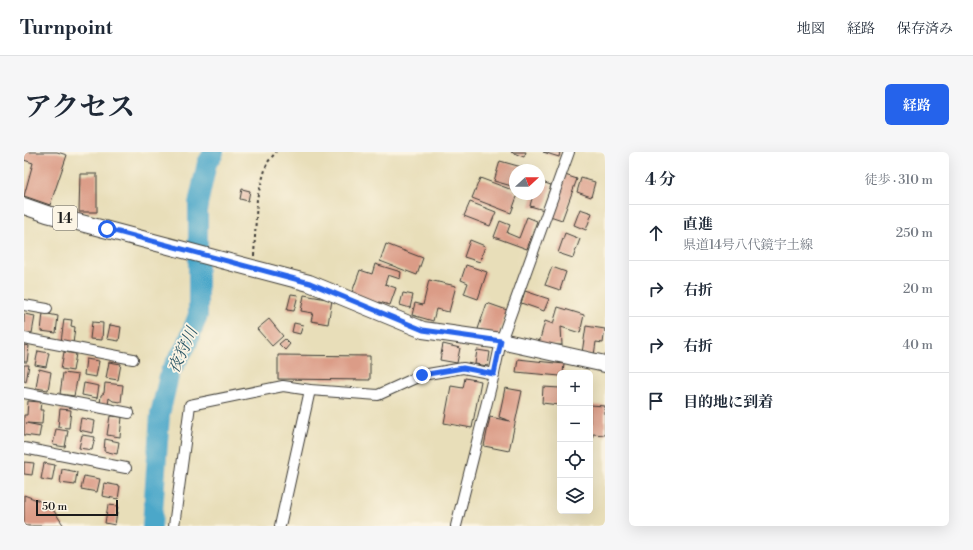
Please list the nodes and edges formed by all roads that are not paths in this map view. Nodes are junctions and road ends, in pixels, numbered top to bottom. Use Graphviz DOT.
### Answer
graph roads {
  1 [pos="569,152"];
  2 [pos="24,206"];
  3 [pos="24,305"];
  4 [pos="47,309"];
  5 [pos="24,338"];
  6 [pos="501,341"];
  7 [pos="133,359"];
  8 [pos="605,364"];
  9 [pos="494,374"];
  10 [pos="310,390"];
  11 [pos="24,393"];
  12 [pos="129,413"];
  13 [pos="24,448"];
  14 [pos="126,468"];
  15 [pos="174,526"];
  16 [pos="280,526"];
  17 [pos="456,526"];
  1 -- 6 [label="street"];
  2 -- 6 [label="main road, 14"];
  3 -- 4 [label="street"];
  5 -- 7 [label="street"];
  6 -- 8 [label="main road, 14"];
  6 -- 9 [label="street"];
  9 -- 10 [label="street"];
  9 -- 17 [label="street"];
  10 -- 15 [label="street"];
  10 -- 16 [label="street"];
  11 -- 12 [label="street"];
  13 -- 14 [label="street"];
}
